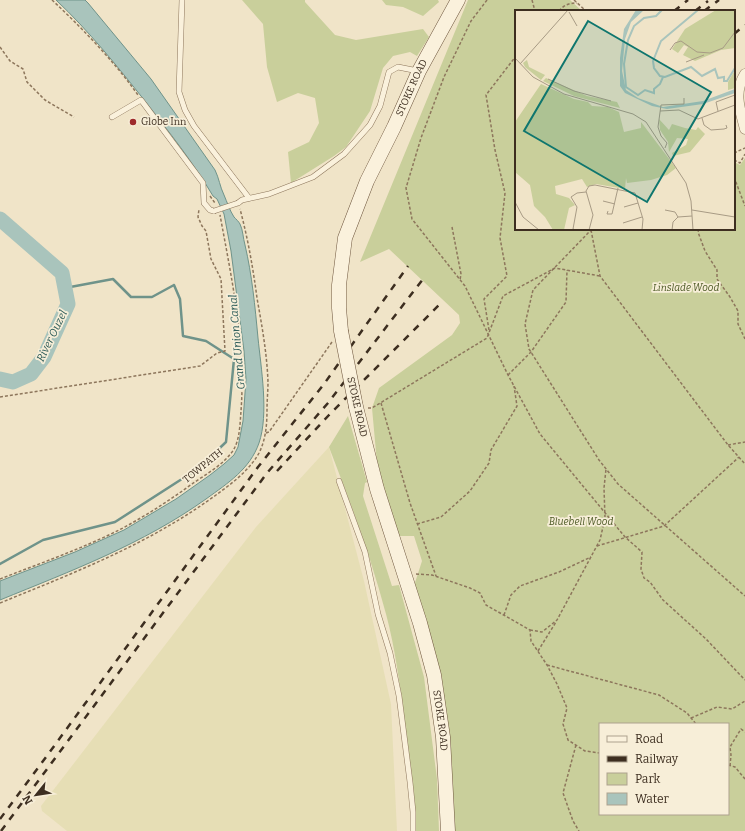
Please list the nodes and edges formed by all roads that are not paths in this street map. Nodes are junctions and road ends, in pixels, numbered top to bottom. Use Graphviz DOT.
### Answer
graph roads {
  1 [pos="182,0"];
  2 [pos="458,0"];
  3 [pos="419,71"];
  4 [pos="745,74"];
  5 [pos="112,118"];
  6 [pos="745,129"];
  7 [pos="249,198"];
  8 [pos="339,481"];
  9 [pos="413,831"];
  10 [pos="448,831"];
  1 -- 7 [label="lane"];
  2 -- 3 [label="street, STOKE ROAD"];
  3 -- 7 [label="lane"];
  3 -- 10 [label="street, STOKE ROAD, bridge"];
  4 -- 6 [label="street"];
  5 -- 7 [label="lane, bridge"];
  8 -- 9 [label="lane"];
}
